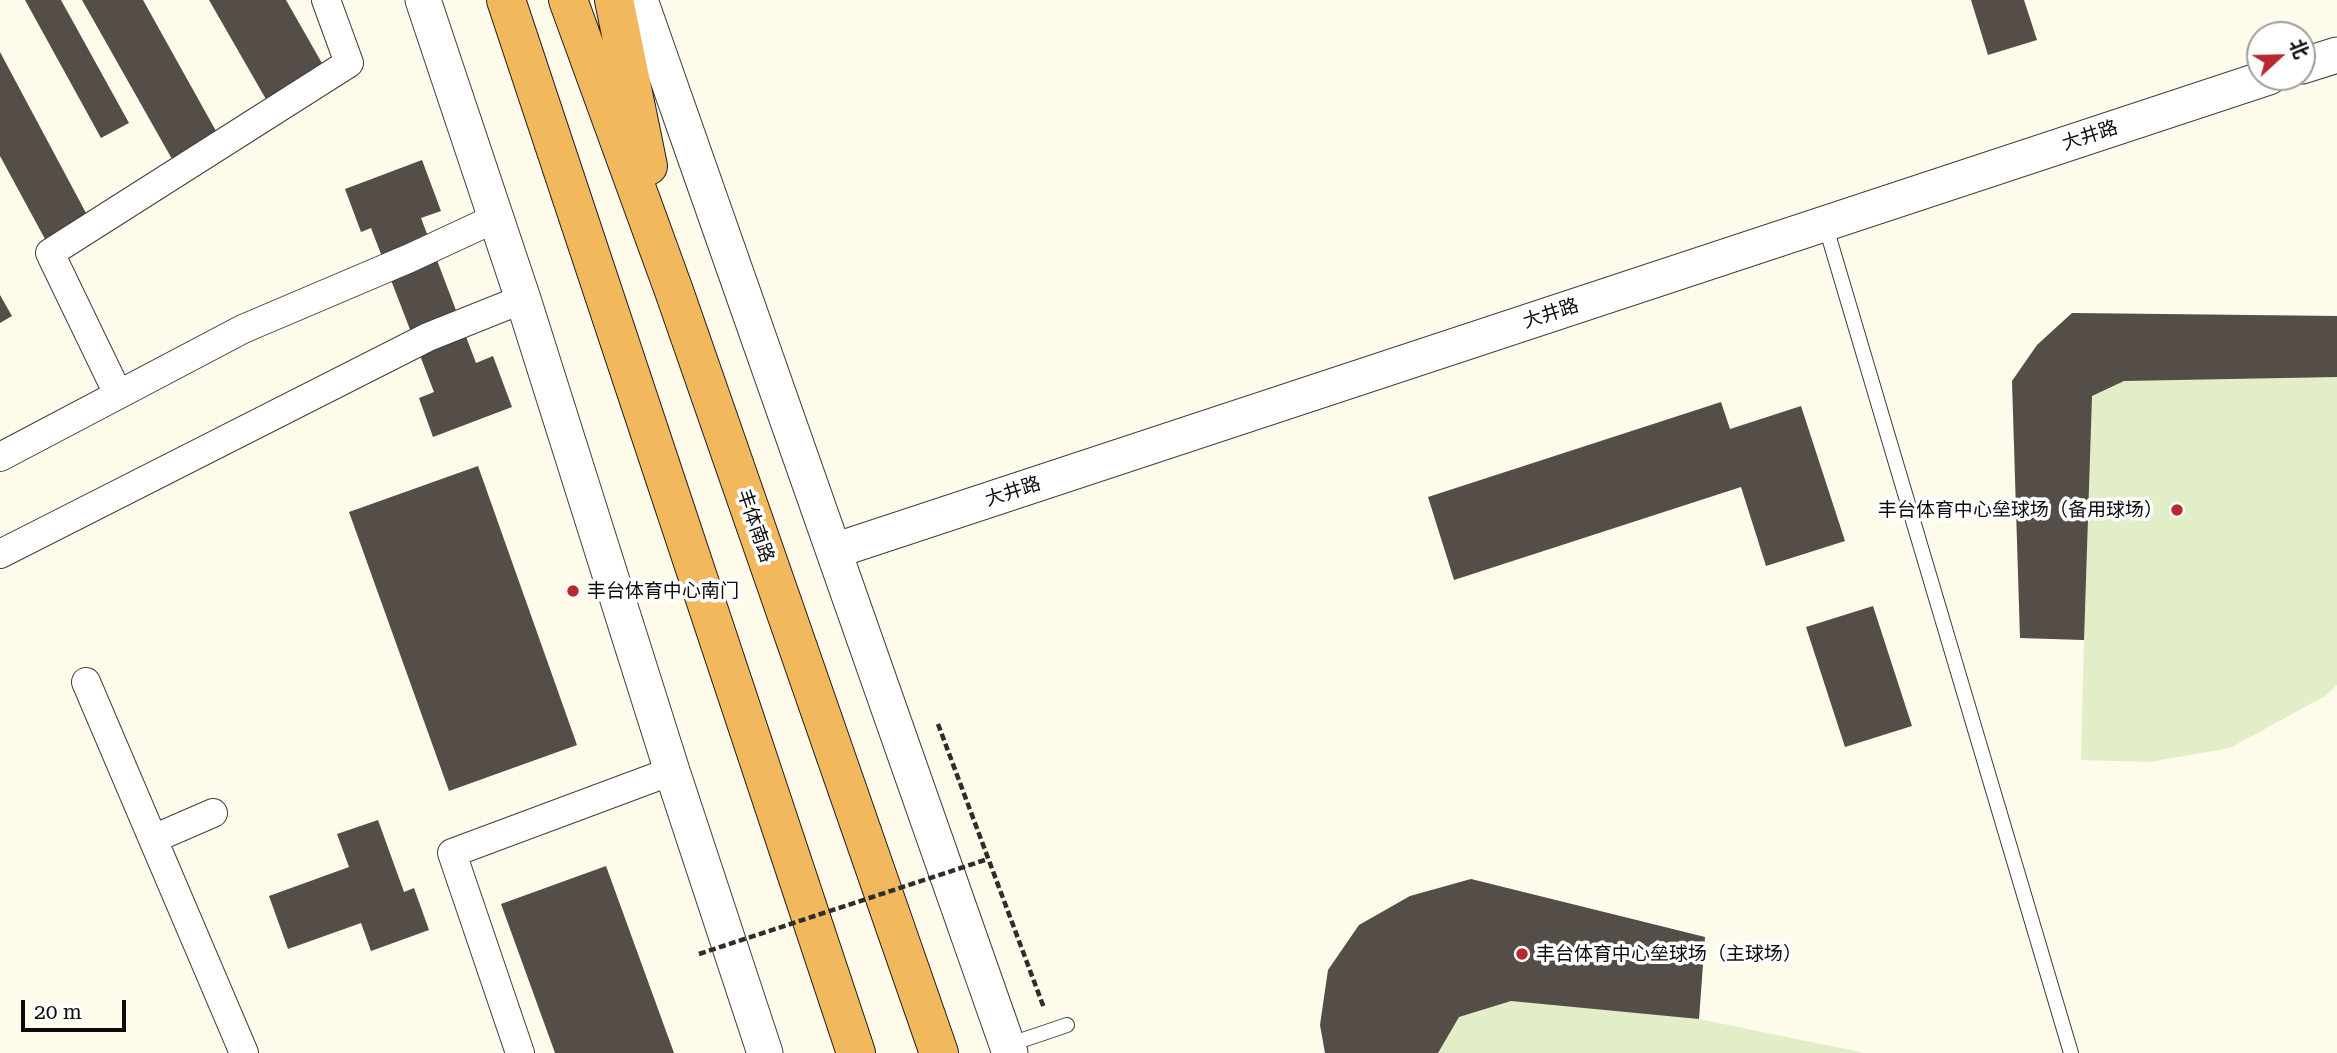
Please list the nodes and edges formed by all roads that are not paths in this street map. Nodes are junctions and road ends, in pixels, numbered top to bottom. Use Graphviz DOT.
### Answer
graph roads {
  1 [pos="326,0"];
  2 [pos="423,0"];
  3 [pos="494,0"];
  4 [pos="506,0"];
  5 [pos="568,0"];
  6 [pos="614,0"];
  7 [pos="640,0"];
  8 [pos="2337,55"];
  9 [pos="2316,62"];
  10 [pos="2246,85"];
  11 [pos="536,88"];
  12 [pos="496,218"];
  13 [pos="1825,224"];
  14 [pos="674,291"];
  15 [pos="523,299"];
  16 [pos="118,394"];
  17 [pos="0,457"];
  18 [pos="834,551"];
  19 [pos="0,554"];
  20 [pos="86,682"];
  21 [pos="672,771"];
  22 [pos="213,813"];
  23 [pos="153,839"];
  24 [pos="1067,1025"];
  25 [pos="1008,1049"];
  26 [pos="244,1053"];
  27 [pos="520,1053"];
  28 [pos="765,1053"];
  29 [pos="856,1053"];
  30 [pos="939,1053"];
  31 [pos="2071,1053"];
  1 -- 16 [label="street"];
  2 -- 12 [label="street"];
  3 -- 11 [label="highway"];
  4 -- 11 [label="highway"];
  5 -- 14 [label="highway, 丰体南路"];
  6 -- 14 [label="highway"];
  7 -- 18 [label="street"];
  8 -- 9 [label="street"];
  10 -- 13 [label="street, 大井路"];
  11 -- 29 [label="highway"];
  12 -- 15 [label="street"];
  12 -- 16 [label="street"];
  13 -- 18 [label="street, 大井路"];
  13 -- 31 [label="lane"];
  14 -- 30 [label="highway, 丰体南路"];
  15 -- 19 [label="street"];
  15 -- 21 [label="street"];
  16 -- 17 [label="street"];
  18 -- 25 [label="street"];
  20 -- 23 [label="street"];
  21 -- 27 [label="street"];
  21 -- 28 [label="street"];
  22 -- 23 [label="street"];
  23 -- 26 [label="street"];
  24 -- 25 [label="lane"];
}
